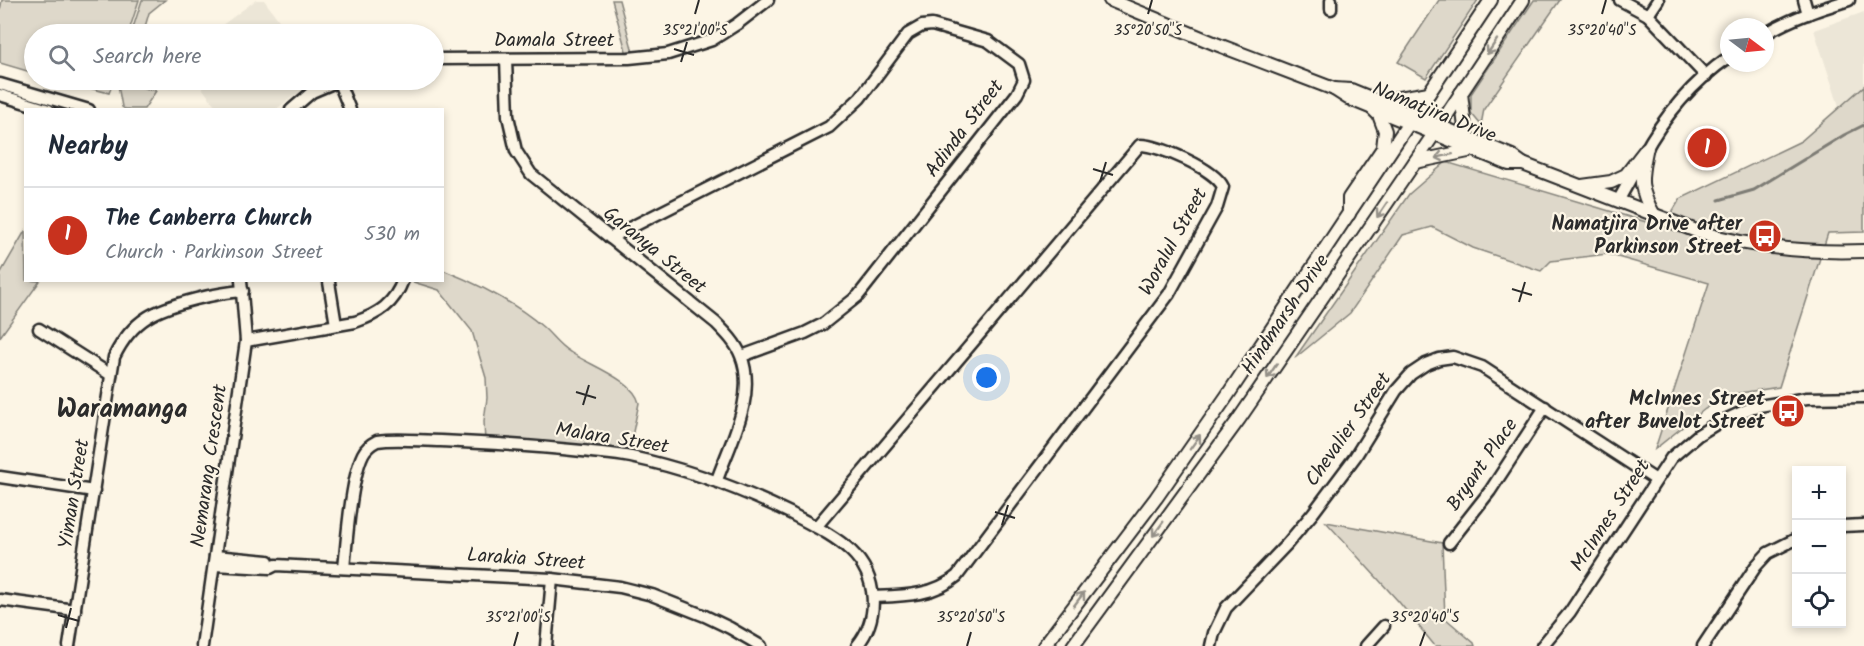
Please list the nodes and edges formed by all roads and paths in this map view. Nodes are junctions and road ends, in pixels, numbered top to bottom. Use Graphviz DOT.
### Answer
graph roads {
  1 [pos="768,0"];
  2 [pos="1110,0"];
  3 [pos="1491,0"];
  4 [pos="1523,0"];
  5 [pos="1620,0"];
  6 [pos="1658,0"];
  7 [pos="1804,0"];
  8 [pos="1849,0"];
  9 [pos="1808,14"];
  10 [pos="1648,15"];
  11 [pos="1774,28"];
  12 [pos="444,59"];
  13 [pos="506,59"];
  14 [pos="1720,64"];
  15 [pos="1706,76"];
  16 [pos="0,84"];
  17 [pos="316,90"];
  18 [pos="343,90"];
  19 [pos="1429,93"];
  20 [pos="1461,93"];
  21 [pos="0,95"];
  22 [pos="1376,105"];
  23 [pos="42,108"];
  24 [pos="82,108"];
  25 [pos="293,108"];
  26 [pos="349,108"];
  27 [pos="1412,120"];
  28 [pos="1437,130"];
  29 [pos="1466,137"];
  30 [pos="1647,148"];
  31 [pos="1473,150"];
  32 [pos="1415,162"];
  33 [pos="1523,164"];
  34 [pos="1581,187"];
  35 [pos="1618,201"];
  36 [pos="1349,214"];
  37 [pos="1654,215"];
  38 [pos="610,238"];
  39 [pos="1864,251"];
  40 [pos="329,282"];
  41 [pos="402,282"];
  42 [pos="240,284"];
  43 [pos="336,325"];
  44 [pos="39,329"];
  45 [pos="246,341"];
  46 [pos="742,356"];
  47 [pos="111,375"];
  48 [pos="1864,397"];
  49 [pos="1545,407"];
  50 [pos="0,477"];
  51 [pos="717,480"];
  52 [pos="1656,480"];
  53 [pos="94,491"];
  54 [pos="1864,525"];
  55 [pos="1846,526"];
  56 [pos="816,527"];
  57 [pos="1792,541"];
  58 [pos="1449,543"];
  59 [pos="214,561"];
  60 [pos="344,568"];
  61 [pos="552,579"];
  62 [pos="874,597"];
  63 [pos="0,600"];
  64 [pos="75,610"];
  65 [pos="1384,626"];
  66 [pos="69,646"];
  67 [pos="202,646"];
  68 [pos="546,646"];
  69 [pos="761,646"];
  70 [pos="857,646"];
  71 [pos="1044,646"];
  72 [pos="1073,646"];
  73 [pos="1211,646"];
  74 [pos="1366,646"];
  75 [pos="1542,646"];
  76 [pos="1703,646"];
  1 -- 13 [label="street, Damala Street"];
  2 -- 22 [label="main road, Namatjira Drive"];
  3 -- 19 [label="main road, Hindmarsh Drive"];
  4 -- 20 [label="main road, Hindmarsh Drive, one-way"];
  5 -- 10 [label="street"];
  6 -- 10 [label="street"];
  7 -- 9 [label="street"];
  8 -- 9 [label="street"];
  9 -- 11 [label="street"];
  10 -- 15 [label="street"];
  12 -- 13 [label="street, Damala Street"];
  13 -- 38 [label="street, Garanya Street"];
  14 -- 15 [label="street"];
  15 -- 30 [label="street"];
  16 -- 24 [label="street"];
  17 -- 25 [label="street"];
  18 -- 26 [label="street"];
  19 -- 22 [label="main road"];
  19 -- 27 [label="main road, Hindmarsh Drive"];
  20 -- 28 [label="main road, Hindmarsh Drive"];
  20 -- 29 [label="main road"];
  21 -- 23 [label="street"];
  22 -- 27 [label="main road, Namatjira Drive"];
  22 -- 36 [label="main road"];
  27 -- 28 [label="main road, Namatjira Drive"];
  27 -- 36 [label="main road, Hindmarsh Drive"];
  28 -- 29 [label="main road, Namatjira Drive"];
  28 -- 31 [label="main road, Namatjira Drive"];
  28 -- 32 [label="main road, Hindmarsh Drive"];
  29 -- 33 [label="main road, Namatjira Drive"];
  30 -- 34 [label="main road"];
  30 -- 35 [label="street"];
  30 -- 37 [label="main road"];
  31 -- 32 [label="main road, one-way"];
  31 -- 33 [label="main road, Namatjira Drive"];
  32 -- 72 [label="main road, Hindmarsh Drive, one-way"];
  33 -- 34 [label="main road, Namatjira Drive"];
  34 -- 35 [label="main road, Namatjira Drive"];
  35 -- 37 [label="main road, Namatjira Drive"];
  71 -- 36 [label="main road, Hindmarsh Drive, one-way"];
  37 -- 39 [label="main road, Namatjira Drive"];
  38 -- 46 [label="street, Garanya Street"];
  38 -- 46 [label="street, Adinda Street"];
  40 -- 43 [label="street"];
  41 -- 43 [label="street"];
  42 -- 45 [label="street, Nemarang Crescent"];
  42 -- 47 [label="street, Yiman Street"];
  43 -- 45 [label="street"];
  44 -- 47 [label="street"];
  45 -- 59 [label="street, Nemarang Crescent"];
  46 -- 51 [label="street"];
  47 -- 53 [label="street, Yiman Street"];
  48 -- 52 [label="street, McInnes Street"];
  49 -- 52 [label="street, Chevalier Street"];
  49 -- 58 [label="street, Bryant Place"];
  49 -- 73 [label="street, Chevalier Street"];
  50 -- 53 [label="street"];
  51 -- 56 [label="street, Malara Street"];
  51 -- 60 [label="street, Malara Street"];
  52 -- 75 [label="street, McInnes Street"];
  53 -- 64 [label="street, Yiman Street"];
  54 -- 55 [label="street"];
  56 -- 62 [label="street, Malara Street"];
  56 -- 62 [label="street, Woralul Street"];
  57 -- 76 [label="street"];
  59 -- 60 [label="street, Larakia Street"];
  59 -- 67 [label="street, Nemarang Crescent"];
  60 -- 61 [label="street, Larakia Street"];
  61 -- 68 [label="street"];
  61 -- 69 [label="street, Larakia Street"];
  62 -- 70 [label="street, Malara Street"];
  63 -- 64 [label="street"];
  64 -- 66 [label="street, Yiman Street"];
  65 -- 74 [label="street"];
}
